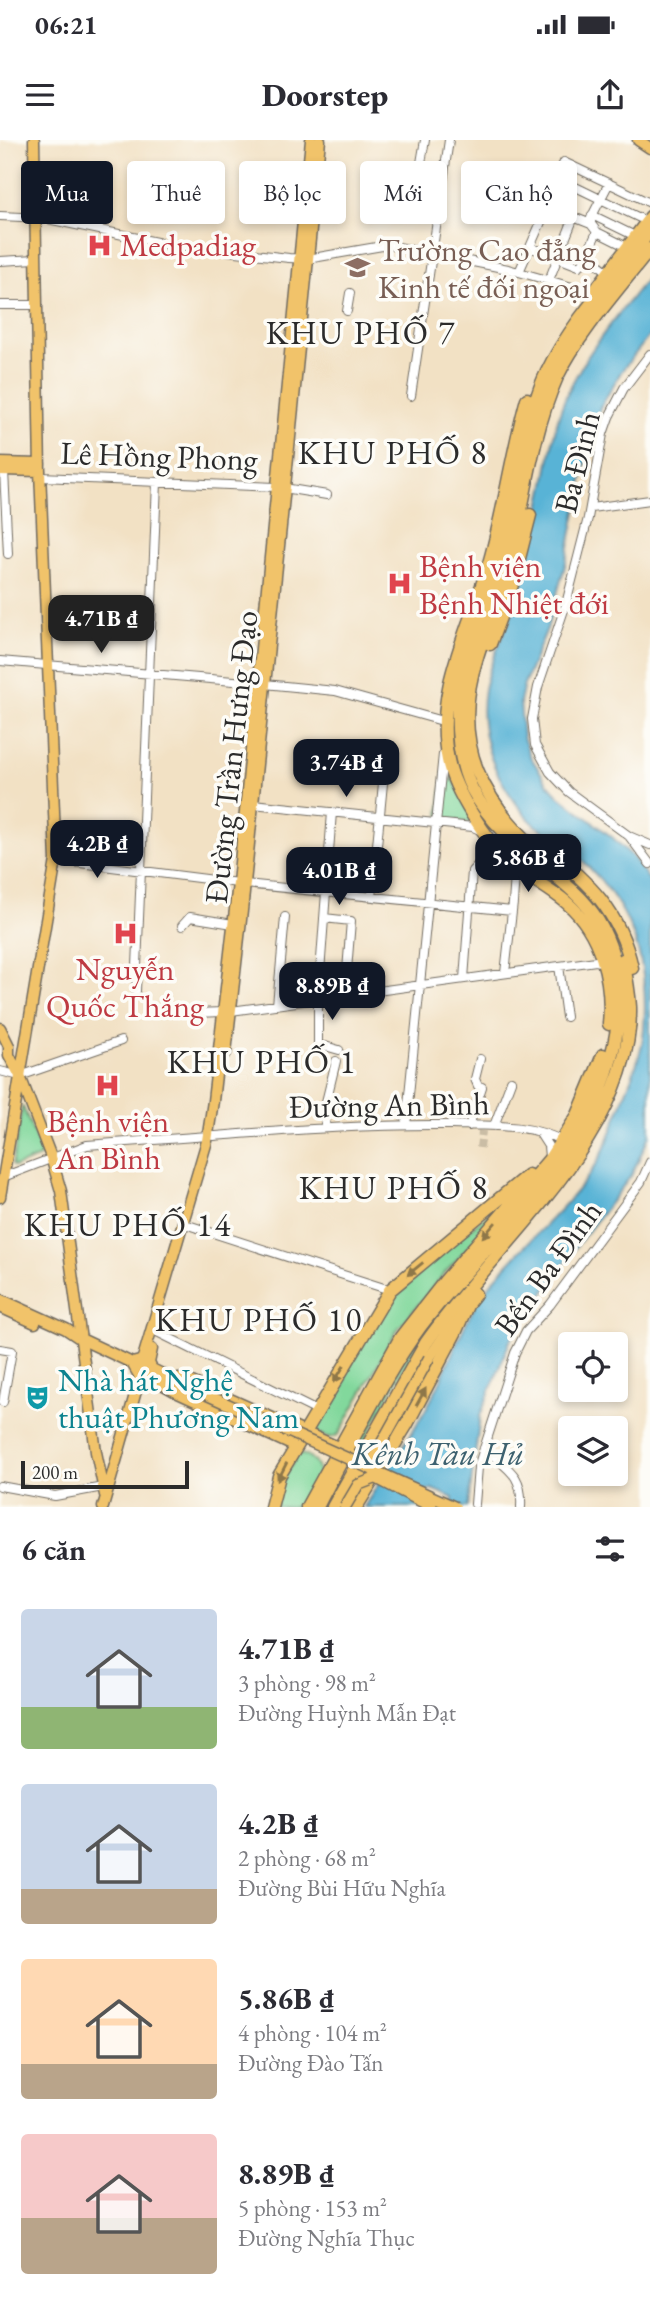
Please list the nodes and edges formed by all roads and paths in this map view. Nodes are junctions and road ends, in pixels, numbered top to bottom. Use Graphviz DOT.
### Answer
graph roads {
  1 [pos="34,140"];
  2 [pos="311,140"];
  3 [pos="320,140"];
  4 [pos="425,140"];
  5 [pos="449,140"];
  6 [pos="638,140"];
  7 [pos="650,148"];
  8 [pos="35,161"];
  9 [pos="310,161"];
  10 [pos="316,161"];
  11 [pos="421,161"];
  12 [pos="577,168"];
  13 [pos="609,183"];
  14 [pos="577,187"];
  15 [pos="600,198"];
  16 [pos="650,203"];
  17 [pos="0,216"];
  18 [pos="21,217"];
  19 [pos="577,218"];
  20 [pos="591,220"];
  21 [pos="649,223"];
  22 [pos="36,224"];
  23 [pos="70,224"];
  24 [pos="306,224"];
  25 [pos="540,224"];
  26 [pos="571,224"];
  27 [pos="597,232"];
  28 [pos="635,236"];
  29 [pos="530,247"];
  30 [pos="627,247"];
  31 [pos="650,249"];
  32 [pos="432,252"];
  33 [pos="558,258"];
  34 [pos="585,258"];
  35 [pos="303,259"];
  36 [pos="36,260"];
  37 [pos="650,260"];
  38 [pos="0,261"];
  39 [pos="519,272"];
  40 [pos="608,272"];
  41 [pos="549,280"];
  42 [pos="350,293"];
  43 [pos="588,293"];
  44 [pos="37,304"];
  45 [pos="0,305"];
  46 [pos="347,311"];
  47 [pos="650,354"];
  48 [pos="411,396"];
  49 [pos="1,468"];
  50 [pos="40,471"];
  51 [pos="157,482"];
  52 [pos="280,488"];
  53 [pos="327,495"];
  54 [pos="650,499"];
  55 [pos="591,508"];
  56 [pos="8,554"];
  57 [pos="0,661"];
  58 [pos="48,665"];
  59 [pos="151,673"];
  60 [pos="261,684"];
  61 [pos="461,722"];
  62 [pos="445,737"];
  63 [pos="386,752"];
  64 [pos="249,804"];
  65 [pos="332,812"];
  66 [pos="379,817"];
  67 [pos="436,822"];
  68 [pos="485,832"];
  69 [pos="629,836"];
  70 [pos="650,845"];
  71 [pos="495,848"];
  72 [pos="56,860"];
  73 [pos="650,864"];
  74 [pos="517,870"];
  75 [pos="141,871"];
  76 [pos="241,883"];
  77 [pos="326,892"];
  78 [pos="372,897"];
  79 [pos="428,903"];
  80 [pos="470,907"];
  81 [pos="512,912"];
  82 [pos="285,917"];
  83 [pos="324,919"];
  84 [pos="233,924"];
  85 [pos="182,926"];
  86 [pos="600,960"];
  87 [pos="559,967"];
  88 [pos="505,973"];
  89 [pos="464,979"];
  90 [pos="420,985"];
  91 [pos="136,990"];
  92 [pos="345,995"];
  93 [pos="318,999"];
  94 [pos="276,1005"];
  95 [pos="227,1011"];
  96 [pos="196,1013"];
  97 [pos="566,1017"];
  98 [pos="0,1028"];
  99 [pos="121,1041"];
  100 [pos="339,1051"];
  101 [pos="4,1053"];
  102 [pos="480,1059"];
  103 [pos="336,1061"];
  104 [pos="0,1071"];
  105 [pos="20,1076"];
  106 [pos="511,1081"];
  107 [pos="406,1125"];
  108 [pos="469,1126"];
  109 [pos="494,1126"];
  110 [pos="325,1128"];
  111 [pos="539,1132"];
  112 [pos="211,1136"];
  113 [pos="574,1142"];
  114 [pos="51,1157"];
  115 [pos="650,1162"];
  116 [pos="547,1164"];
  117 [pos="4,1177"];
  118 [pos="646,1184"];
  119 [pos="0,1196"];
  120 [pos="185,1224"];
  121 [pos="502,1249"];
  122 [pos="489,1275"];
  123 [pos="390,1290"];
  124 [pos="0,1299"];
  125 [pos="468,1303"];
  126 [pos="0,1307"];
  127 [pos="157,1332"];
  128 [pos="81,1339"];
  129 [pos="0,1349"];
  130 [pos="132,1363"];
  131 [pos="152,1369"];
  132 [pos="139,1380"];
  133 [pos="177,1385"];
  134 [pos="3,1402"];
  135 [pos="317,1411"];
  136 [pos="290,1425"];
  137 [pos="304,1432"];
  138 [pos="282,1440"];
  139 [pos="296,1447"];
  140 [pos="484,1448"];
  141 [pos="342,1449"];
  142 [pos="97,1457"];
  143 [pos="117,1458"];
  144 [pos="358,1465"];
  145 [pos="377,1475"];
  146 [pos="0,1486"];
  147 [pos="103,1497"];
  148 [pos="359,1502"];
  149 [pos="475,1504"];
  150 [pos="271,1507"];
  151 [pos="307,1507"];
  152 [pos="317,1507"];
  153 [pos="333,1507"];
  154 [pos="345,1507"];
  155 [pos="432,1507"];
  156 [pos="455,1507"];
  157 [pos="521,1507"];
  1 -- 8 [label="main road"];
  2 -- 9 [label="main road, Đường Trần Hưng Đạo"];
  3 -- 10 [label="main road, Đường Trần Hưng Đạo"];
  4 -- 11 [label="street"];
  5 -- 32 [label="street"];
  6 -- 7 [label="main road"];
  12 -- 13 [label="street"];
  13 -- 15 [label="street"];
  13 -- 16 [label="street"];
  14 -- 15 [label="street"];
  15 -- 20 [label="street"];
  15 -- 21 [label="street"];
  17 -- 18 [label="street"];
  19 -- 20 [label="street"];
  20 -- 27 [label="street"];
  20 -- 28 [label="street"];
  21 -- 28 [label="main road"];
  21 -- 61 [label="highway"];
  22 -- 36 [label="main road"];
  23 -- 35 [label="street"];
  24 -- 35 [label="main road, Đường Trần Hưng Đạo"];
  25 -- 29 [label="street"];
  26 -- 33 [label="street"];
  27 -- 30 [label="street"];
  27 -- 34 [label="street"];
  28 -- 30 [label="main road"];
  29 -- 33 [label="street"];
  29 -- 39 [label="street"];
  30 -- 40 [label="main road"];
  31 -- 61 [label="highway"];
  32 -- 35 [label="street"];
  32 -- 39 [label="street"];
  32 -- 48 [label="street"];
  33 -- 34 [label="street"];
  33 -- 41 [label="street"];
  34 -- 40 [label="street"];
  35 -- 52 [label="main road, Đường Trần Hưng Đạo"];
  36 -- 38 [label="street"];
  36 -- 44 [label="main road"];
  37 -- 61 [label="highway"];
  39 -- 41 [label="street"];
  40 -- 43 [label="main road"];
  41 -- 43 [label="street"];
  42 -- 46 [label="street"];
  43 -- 61 [label="highway"];
  44 -- 45 [label="street"];
  44 -- 50 [label="main road"];
  47 -- 55 [label="street, Ba Đình"];
  49 -- 50 [label="main road, Lê Hồng Phong"];
  49 -- 56 [label="street"];
  50 -- 51 [label="street, Lê Hồng Phong"];
  50 -- 58 [label="main road"];
  51 -- 52 [label="street, Lê Hồng Phong"];
  51 -- 59 [label="street"];
  52 -- 53 [label="street, Lê Hồng Phong"];
  52 -- 60 [label="main road, Đường Trần Hưng Đạo"];
  54 -- 55 [label="street"];
  55 -- 69 [label="street, Ba Đình"];
  57 -- 58 [label="street"];
  58 -- 59 [label="street"];
  58 -- 72 [label="main road"];
  59 -- 60 [label="street"];
  59 -- 75 [label="street"];
  60 -- 61 [label="street"];
  60 -- 64 [label="main road, Đường Trần Hưng Đạo"];
  61 -- 62 [label="highway"];
  61 -- 113 [label="highway"];
  61 -- 113 [label="highway"];
  62 -- 67 [label="street"];
  62 -- 68 [label="highway"];
  63 -- 66 [label="street"];
  64 -- 65 [label="street"];
  64 -- 76 [label="main road, Đường Trần Hưng Đạo"];
  65 -- 66 [label="street"];
  65 -- 77 [label="street"];
  66 -- 67 [label="street"];
  66 -- 78 [label="street"];
  67 -- 68 [label="street"];
  67 -- 79 [label="street"];
  68 -- 71 [label="highway"];
  69 -- 70 [label="street, Ba Đình"];
  69 -- 73 [label="street, Ba Đình"];
  71 -- 74 [label="highway"];
  71 -- 80 [label="street"];
  72 -- 75 [label="street"];
  72 -- 105 [label="main road"];
  74 -- 81 [label="street"];
  74 -- 86 [label="highway"];
  75 -- 76 [label="street"];
  75 -- 91 [label="street"];
  76 -- 77 [label="street"];
  76 -- 84 [label="main road, Đường Trần Hưng Đạo"];
  76 -- 95 [label="main road, Đường Trần Hưng Đạo"];
  77 -- 78 [label="street"];
  77 -- 83 [label="street"];
  78 -- 79 [label="street"];
  79 -- 80 [label="street"];
  79 -- 90 [label="street"];
  80 -- 81 [label="street"];
  80 -- 89 [label="street"];
  81 -- 88 [label="street"];
  82 -- 94 [label="street"];
  83 -- 92 [label="street"];
  83 -- 93 [label="street"];
  84 -- 85 [label="street"];
  84 -- 95 [label="main road, Đường Trần Hưng Đạo"];
  86 -- 87 [label="street"];
  86 -- 113 [label="highway"];
  87 -- 88 [label="street"];
  87 -- 97 [label="street"];
  88 -- 89 [label="street"];
  89 -- 90 [label="street"];
  90 -- 92 [label="street"];
  90 -- 107 [label="street"];
  92 -- 93 [label="street"];
  93 -- 94 [label="street"];
  93 -- 100 [label="street"];
  94 -- 95 [label="street"];
  95 -- 96 [label="street"];
  95 -- 112 [label="main road, Đường Trần Hưng Đạo"];
  98 -- 101 [label="main road"];
  99 -- 105 [label="street"];
  101 -- 105 [label="main road"];
  102 -- 108 [label="street"];
  103 -- 110 [label="street"];
  104 -- 105 [label="street"];
  105 -- 114 [label="main road"];
  105 -- 117 [label="main road"];
  106 -- 109 [label="street"];
  107 -- 108 [label="street, Đường An Bình"];
  107 -- 110 [label="street, Đường An Bình"];
  108 -- 109 [label="street, Đường An Bình"];
  109 -- 111 [label="street, Đường An Bình"];
  110 -- 112 [label="street, Đường An Bình"];
  111 -- 113 [label="street, Đường An Bình"];
  111 -- 116 [label="street"];
  112 -- 114 [label="street, Đường An Bình"];
  112 -- 120 [label="main road, Đường Trần Hưng Đạo"];
  113 -- 116 [label="highway"];
  113 -- 121 [label="highway"];
  113 -- 122 [label="highway"];
  113 -- 141 [label="highway"];
  114 -- 117 [label="street, Đường An Bình"];
  114 -- 128 [label="main road"];
  115 -- 118 [label="street, Bến Ba Đình"];
  116 -- 123 [label="highway, one-way"];
  116 -- 141 [label="highway, one-way"];
  117 -- 119 [label="main road"];
  118 -- 140 [label="street, Bến Ba Đình"];
  120 -- 123 [label="street"];
  120 -- 127 [label="main road, Đường Trần Hưng Đạo"];
  120 -- 130 [label="main road, Đường Trần Hưng Đạo"];
  121 -- 122 [label="highway"];
  121 -- 144 [label="highway"];
  122 -- 125 [label="highway"];
  123 -- 135 [label="highway, one-way"];
  124 -- 128 [label="main road"];
  125 -- 145 [label="main road, bridge"];
  148 -- 125 [label="highway, one-way"];
  126 -- 128 [label="main road"];
  127 -- 131 [label="main road, Đường Trần Hưng Đạo"];
  127 -- 135 [label="street"];
  128 -- 130 [label="main road"];
  128 -- 142 [label="main road"];
  129 -- 134 [label="street"];
  130 -- 131 [label="main road"];
  130 -- 132 [label="main road"];
  131 -- 133 [label="main road"];
  132 -- 133 [label="main road"];
  132 -- 143 [label="main road"];
  133 -- 136 [label="main road"];
  133 -- 138 [label="main road"];
  133 -- 145 [label="main road"];
  135 -- 137 [label="highway"];
  136 -- 137 [label="main road"];
  136 -- 138 [label="main road"];
  137 -- 139 [label="highway"];
  137 -- 141 [label="main road"];
  138 -- 139 [label="main road"];
  139 -- 150 [label="highway, one-way"];
  140 -- 149 [label="street, Bến Ba Đình"];
  140 -- 157 [label="street"];
  141 -- 144 [label="main road"];
  141 -- 151 [label="highway"];
  141 -- 152 [label="highway"];
  142 -- 143 [label="main road"];
  142 -- 147 [label="main road"];
  143 -- 147 [label="main road"];
  144 -- 148 [label="main road"];
  144 -- 153 [label="highway"];
  145 -- 154 [label="main road, bridge"];
  145 -- 155 [label="main road, bridge"];
  145 -- 156 [label="main road, bridge"];
  146 -- 147 [label="street"];
}
